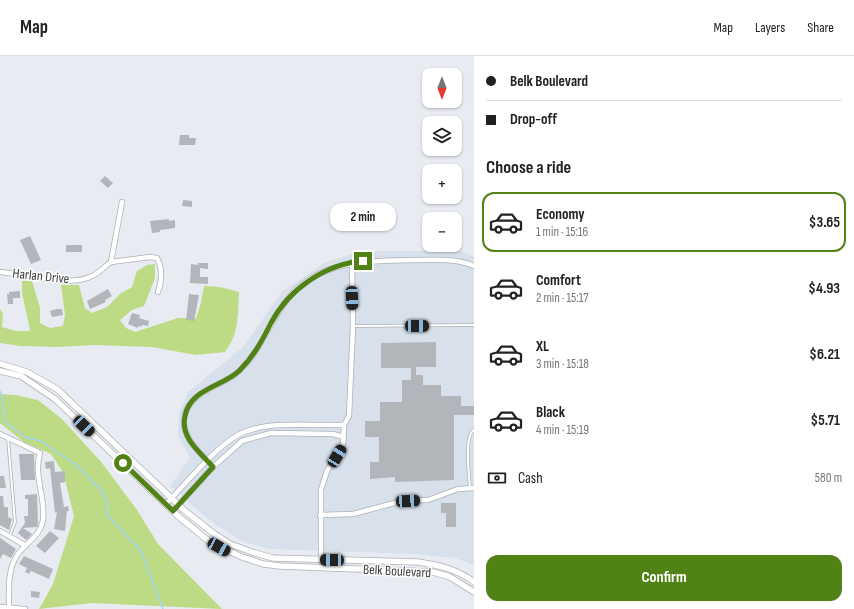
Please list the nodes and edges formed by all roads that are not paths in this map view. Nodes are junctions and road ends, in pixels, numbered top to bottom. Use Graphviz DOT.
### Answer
graph roads {
  1 [pos="122,202"];
  2 [pos="112,262"];
  3 [pos="352,262"];
  4 [pos="474,266"];
  5 [pos="0,272"];
  6 [pos="158,292"];
  7 [pos="474,325"];
  8 [pos="353,326"];
  9 [pos="0,364"];
  10 [pos="0,371"];
  11 [pos="344,425"];
  12 [pos="474,430"];
  13 [pos="0,434"];
  14 [pos="8,437"];
  15 [pos="344,437"];
  16 [pos="208,461"];
  17 [pos="213,467"];
  18 [pos="472,488"];
  19 [pos="172,499"];
  20 [pos="166,504"];
  21 [pos="178,505"];
  22 [pos="173,511"];
  23 [pos="320,515"];
  24 [pos="0,531"];
  25 [pos="9,536"];
  26 [pos="26,546"];
  27 [pos="321,560"];
  28 [pos="321,569"];
  29 [pos="474,582"];
  30 [pos="468,588"];
  31 [pos="474,592"];
  32 [pos="0,608"];
  33 [pos="9,608"];
  34 [pos="25,609"];
  1 -- 2 [label="street"];
  2 -- 5 [label="street, Harlan Drive"];
  2 -- 6 [label="street"];
  3 -- 4 [label="street"];
  3 -- 8 [label="street"];
  3 -- 16 [label="street"];
  7 -- 8 [label="lane"];
  8 -- 11 [label="street"];
  9 -- 19 [label="street, Belk Boulevard"];
  10 -- 20 [label="street, Belk Boulevard"];
  11 -- 15 [label="street"];
  11 -- 16 [label="street"];
  12 -- 18 [label="lane"];
  13 -- 14 [label="street"];
  14 -- 25 [label="lane"];
  14 -- 26 [label="street"];
  15 -- 17 [label="street"];
  15 -- 23 [label="street"];
  16 -- 17 [label="street"];
  16 -- 19 [label="street"];
  17 -- 21 [label="street"];
  18 -- 23 [label="street"];
  19 -- 20 [label="street"];
  19 -- 21 [label="street, Belk Boulevard"];
  20 -- 22 [label="street, Belk Boulevard"];
  21 -- 22 [label="street"];
  21 -- 27 [label="street, Belk Boulevard"];
  22 -- 28 [label="street, Belk Boulevard"];
  23 -- 27 [label="street"];
  24 -- 25 [label="street"];
  25 -- 26 [label="street"];
  26 -- 33 [label="street"];
  27 -- 28 [label="lane"];
  27 -- 29 [label="street, Belk Boulevard"];
  28 -- 30 [label="street, Belk Boulevard"];
  29 -- 30 [label="street"];
  30 -- 31 [label="street, Belk Boulevard"];
  32 -- 33 [label="street"];
  33 -- 34 [label="street"];
}
